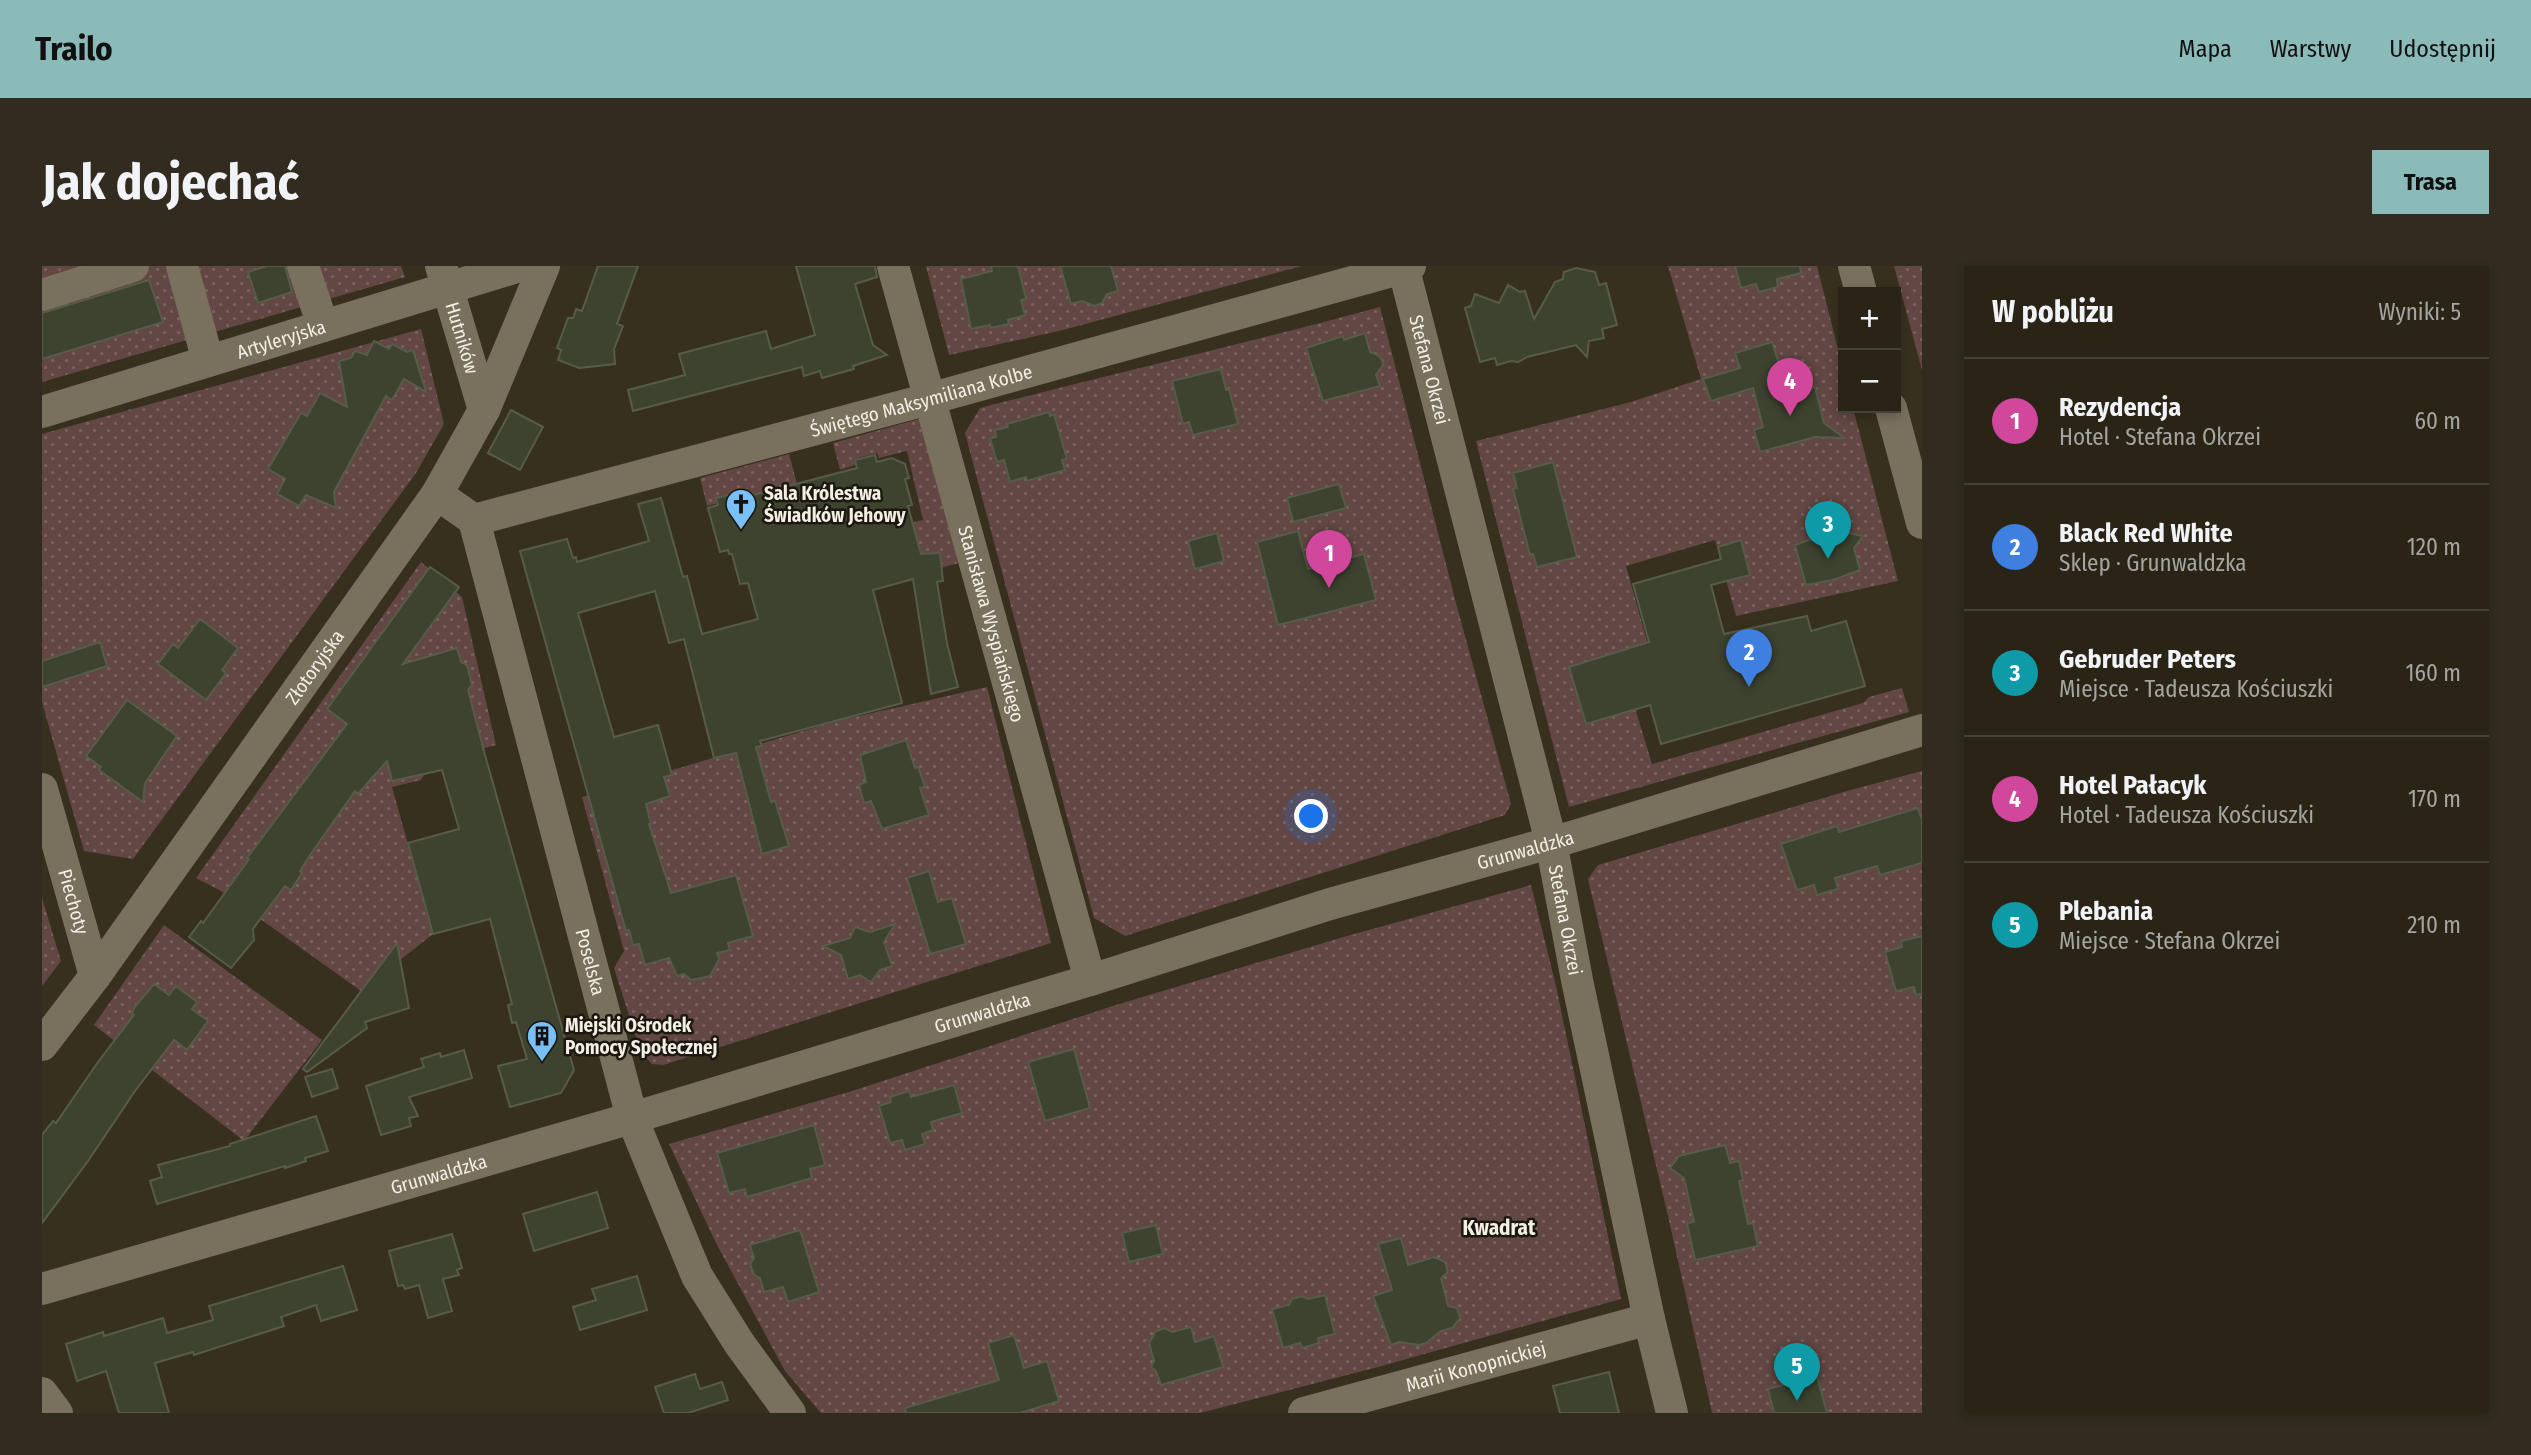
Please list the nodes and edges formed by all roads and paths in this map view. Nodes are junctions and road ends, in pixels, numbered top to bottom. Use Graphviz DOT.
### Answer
graph roads {
  1 [pos="133,266"];
  2 [pos="183,266"];
  3 [pos="303,266"];
  4 [pos="520,266"];
  5 [pos="544,266"];
  6 [pos="893,266"];
  7 [pos="1854,266"];
  8 [pos="1406,267"];
  9 [pos="444,277"];
  10 [pos="1860,287"];
  11 [pos="42,295"];
  12 [pos="323,326"];
  13 [pos="208,361"];
  14 [pos="929,399"];
  15 [pos="484,410"];
  16 [pos="42,412"];
  17 [pos="1892,413"];
  18 [pos="437,494"];
  19 [pos="474,520"];
  20 [pos="1922,523"];
  21 [pos="1922,730"];
  22 [pos="42,789"];
  23 [pos="1551,842"];
  24 [pos="95,976"];
  25 [pos="1090,980"];
  26 [pos="42,1045"];
  27 [pos="632,1118"];
  28 [pos="42,1289"];
  29 [pos="1649,1319"];
  30 [pos="42,1394"];
  31 [pos="57,1413"];
  32 [pos="790,1413"];
  33 [pos="1304,1413"];
  34 [pos="1672,1413"];
  1 -- 11 [label="street"];
  2 -- 13 [label="street"];
  3 -- 12 [label="street"];
  4 -- 9 [label="street, Artyleryjska"];
  5 -- 15 [label="street, Złotoryjska"];
  6 -- 14 [label="street, Stanisława Wyspiańskiego"];
  7 -- 10 [label="street"];
  8 -- 14 [label="street, Świętego Maksymiliana Kolbe"];
  8 -- 23 [label="street, Stefana Okrzei"];
  9 -- 12 [label="street, Artyleryjska"];
  9 -- 15 [label="street, Hutników"];
  12 -- 13 [label="street, Artyleryjska"];
  13 -- 16 [label="street, Artyleryjska"];
  14 -- 19 [label="street, Świętego Maksymiliana Kolbe"];
  14 -- 25 [label="street, Stanisława Wyspiańskiego"];
  15 -- 18 [label="street, Złotoryjska"];
  17 -- 20 [label="street"];
  18 -- 19 [label="street"];
  18 -- 24 [label="street, Złotoryjska"];
  19 -- 27 [label="street, Poselska"];
  21 -- 23 [label="street, Grunwaldzka"];
  22 -- 24 [label="street, Piechoty"];
  23 -- 25 [label="street, Grunwaldzka"];
  23 -- 29 [label="street, Stefana Okrzei"];
  24 -- 26 [label="street, Złotoryjska"];
  25 -- 27 [label="street, Grunwaldzka"];
  27 -- 28 [label="street, Grunwaldzka"];
  27 -- 32 [label="street, Poselska"];
  29 -- 33 [label="street, Marii Konopnickiej"];
  29 -- 34 [label="street, Stefana Okrzei"];
  30 -- 31 [label="street"];
}
